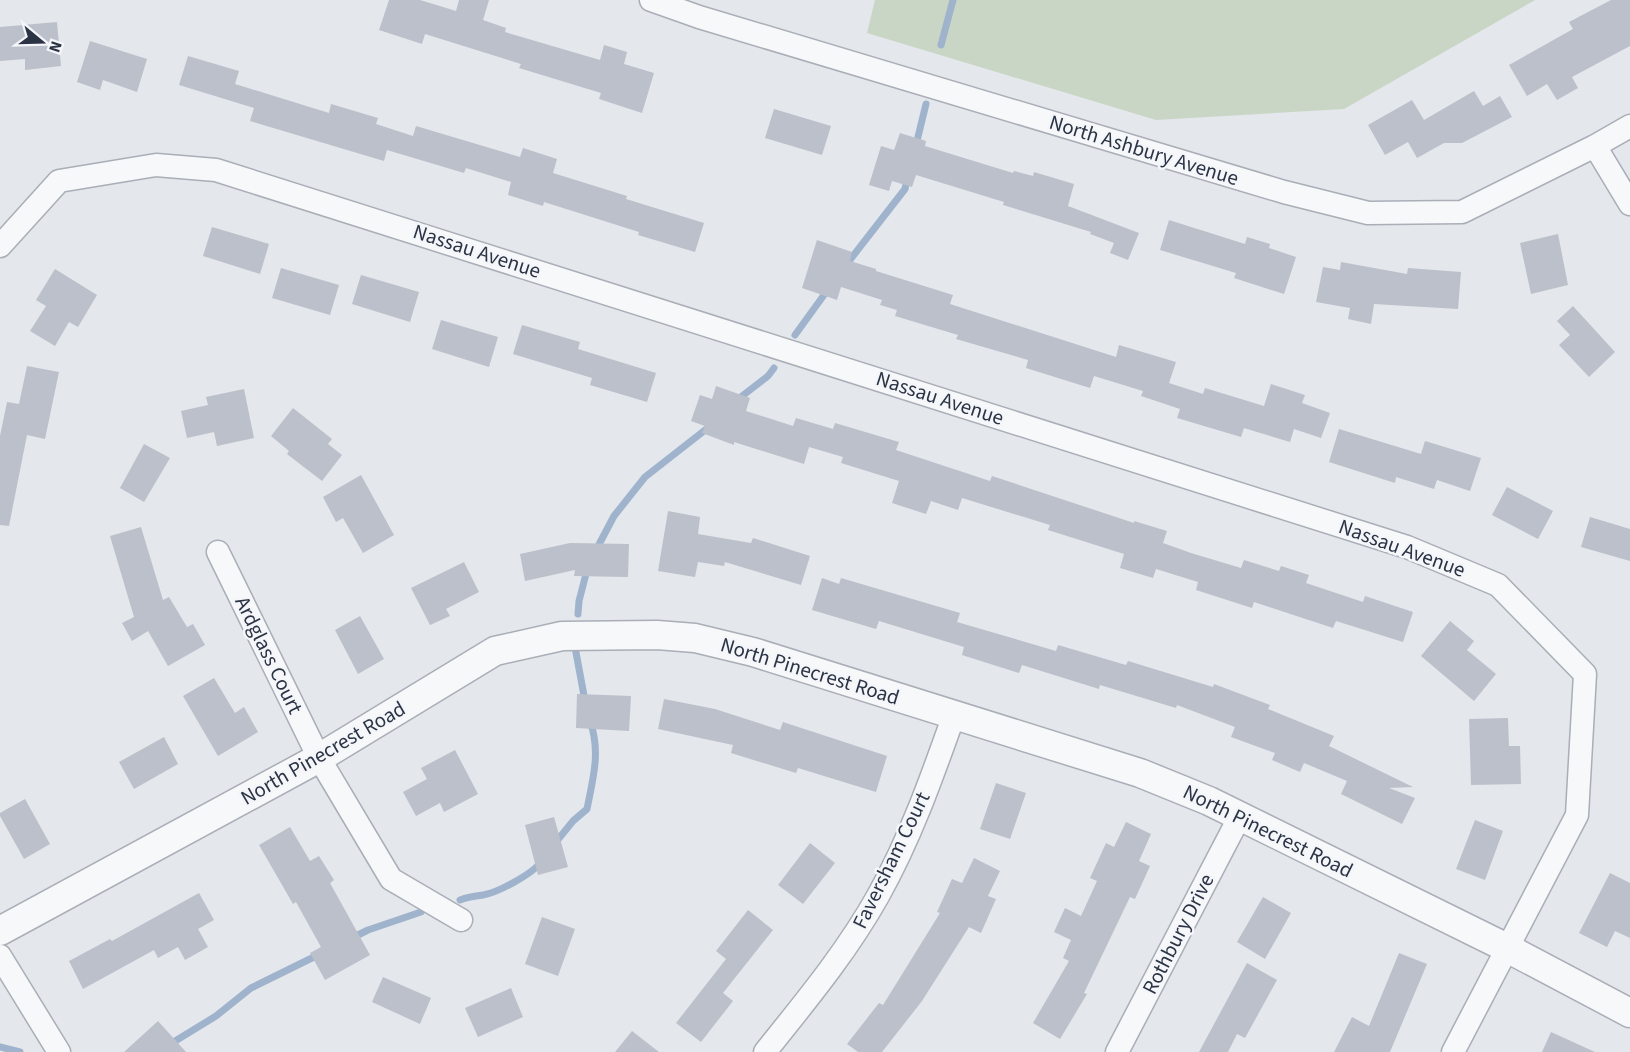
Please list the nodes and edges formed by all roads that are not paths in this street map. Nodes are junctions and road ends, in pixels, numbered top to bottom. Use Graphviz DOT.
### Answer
graph roads {
  1 [pos="651,0"];
  2 [pos="702,9"];
  3 [pos="1630,126"];
  4 [pos="1595,146"];
  5 [pos="1630,204"];
  6 [pos="0,246"];
  7 [pos="218,552"];
  8 [pos="954,715"];
  9 [pos="319,758"];
  10 [pos="1240,816"];
  11 [pos="461,920"];
  12 [pos="0,931"];
  13 [pos="1507,948"];
  14 [pos="0,956"];
  15 [pos="1630,1013"];
  16 [pos="59,1052"];
  17 [pos="765,1052"];
  18 [pos="1117,1052"];
  19 [pos="1453,1052"];
  1 -- 2 [label="street, North Ashbury Avenue"];
  2 -- 4 [label="street, North Ashbury Avenue"];
  3 -- 4 [label="street, North Ashbury Avenue"];
  4 -- 5 [label="street"];
  6 -- 13 [label="street, Nassau Avenue"];
  7 -- 9 [label="street, Ardglass Court"];
  8 -- 9 [label="street, North Pinecrest Road"];
  8 -- 10 [label="street, North Pinecrest Road"];
  8 -- 17 [label="street, Faversham Court"];
  9 -- 11 [label="street, Ardglass Court"];
  9 -- 12 [label="street, North Pinecrest Road"];
  10 -- 13 [label="street, North Pinecrest Road"];
  10 -- 18 [label="street, Rothbury Drive"];
  13 -- 15 [label="street, North Pinecrest Road"];
  13 -- 19 [label="street, Nassau Avenue"];
  14 -- 16 [label="street"];
}
